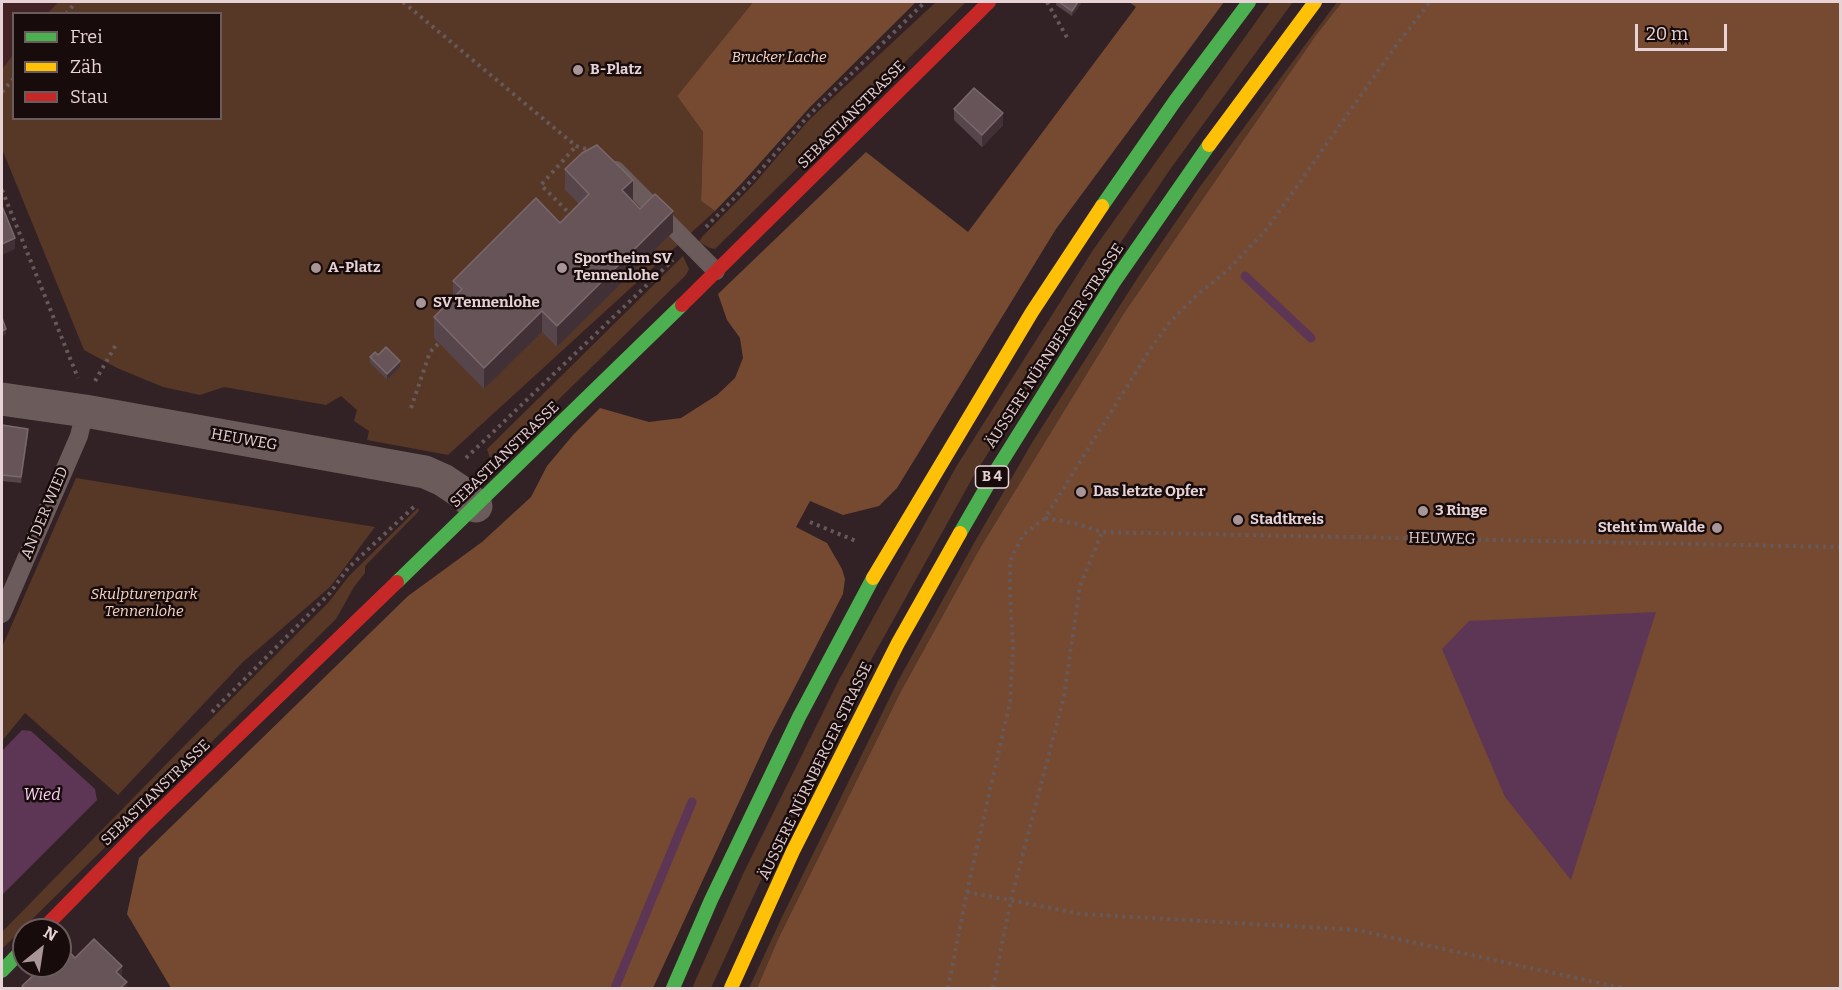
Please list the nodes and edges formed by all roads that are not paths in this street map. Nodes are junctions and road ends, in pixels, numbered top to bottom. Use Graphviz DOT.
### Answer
graph roads {
  1 [pos="989,2"];
  2 [pos="1249,2"];
  3 [pos="1315,2"];
  4 [pos="599,153"];
  5 [pos="716,271"];
  6 [pos="2,399"];
  7 [pos="85,404"];
  8 [pos="476,506"];
  9 [pos="2,614"];
  10 [pos="54,918"];
  11 [pos="673,988"];
  12 [pos="731,988"];
  1 -- 5 [label="main road, SEBASTIANSTRASSE"];
  2 -- 11 [label="main road"];
  3 -- 12 [label="main road, ÄUSSERE NÜRNBERGER STRASSE / B 4"];
  4 -- 5 [label="lane"];
  5 -- 8 [label="main road, SEBASTIANSTRASSE"];
  6 -- 7 [label="street, HEUWEG"];
  7 -- 8 [label="street, HEUWEG"];
  7 -- 9 [label="lane, AN DER WIED"];
  8 -- 10 [label="main road, SEBASTIANSTRASSE"];
}
